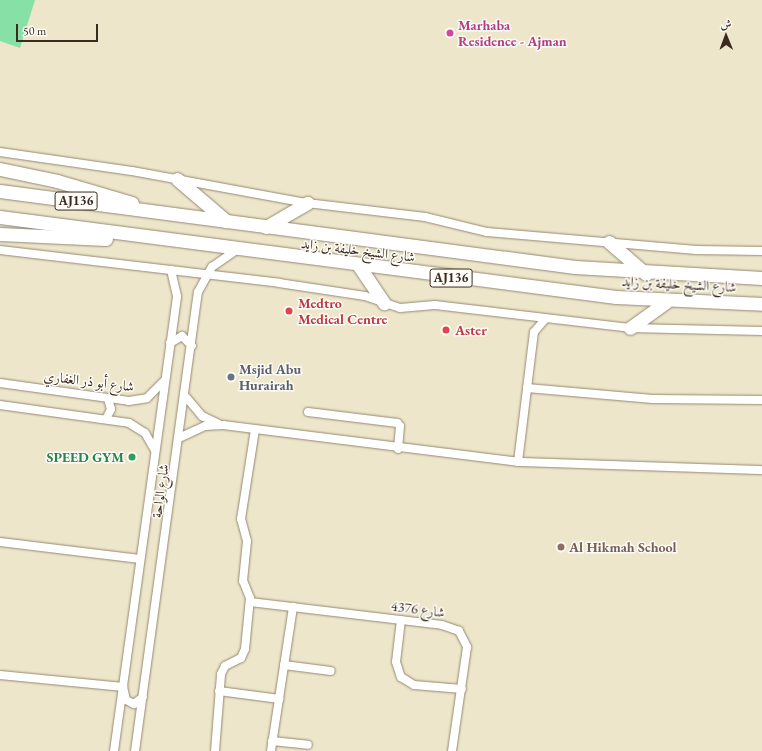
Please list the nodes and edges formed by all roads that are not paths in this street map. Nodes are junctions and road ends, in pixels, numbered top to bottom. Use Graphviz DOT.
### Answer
graph roads {
  1 [pos="0,152"];
  2 [pos="0,169"];
  3 [pos="177,179"];
  4 [pos="0,191"];
  5 [pos="308,203"];
  6 [pos="152,211"];
  7 [pos="0,217"];
  8 [pos="226,221"];
  9 [pos="266,226"];
  10 [pos="0,234"];
  11 [pos="141,238"];
  12 [pos="609,242"];
  13 [pos="0,250"];
  14 [pos="236,250"];
  15 [pos="762,251"];
  16 [pos="359,266"];
  17 [pos="171,270"];
  18 [pos="206,274"];
  19 [pos="646,274"];
  20 [pos="762,278"];
  21 [pos="666,302"];
  22 [pos="384,304"];
  23 [pos="762,304"];
  24 [pos="546,318"];
  25 [pos="630,328"];
  26 [pos="762,332"];
  27 [pos="170,343"];
  28 [pos="192,346"];
  29 [pos="166,378"];
  30 [pos="0,383"];
  31 [pos="527,388"];
  32 [pos="186,397"];
  33 [pos="108,399"];
  34 [pos="762,400"];
  35 [pos="0,405"];
  36 [pos="308,412"];
  37 [pos="106,419"];
  38 [pos="223,425"];
  39 [pos="255,430"];
  40 [pos="181,437"];
  41 [pos="398,449"];
  42 [pos="155,450"];
  43 [pos="518,462"];
  44 [pos="760,470"];
  45 [pos="0,542"];
  46 [pos="140,559"];
  47 [pos="250,602"];
  48 [pos="293,607"];
  49 [pos="401,620"];
  50 [pos="284,665"];
  51 [pos="331,671"];
  52 [pos="0,675"];
  53 [pos="123,687"];
  54 [pos="462,689"];
  55 [pos="220,691"];
  56 [pos="143,696"];
  57 [pos="279,699"];
  58 [pos="272,741"];
  59 [pos="308,745"];
  60 [pos="114,751"];
  61 [pos="135,751"];
  62 [pos="215,751"];
  63 [pos="271,751"];
  64 [pos="452,751"];
  1 -- 3 [label="street"];
  2 -- 6 [label="main road"];
  3 -- 5 [label="street"];
  3 -- 8 [label="main road"];
  4 -- 6 [label="main road, شارع الشيخ خليفة بن زايد / AJ136"];
  5 -- 9 [label="main road"];
  5 -- 12 [label="street"];
  6 -- 8 [label="main road, شارع الشيخ خليفة بن زايد / AJ136"];
  7 -- 11 [label="main road, شارع الشيخ خليفة بن زايد / AJ136"];
  8 -- 9 [label="main road, شارع الشيخ خليفة بن زايد / AJ136"];
  9 -- 19 [label="main road, شارع الشيخ خليفة بن زايد / AJ136"];
  10 -- 11 [label="main road"];
  11 -- 14 [label="main road, شارع الشيخ خليفة بن زايد / AJ136"];
  12 -- 15 [label="street"];
  12 -- 19 [label="main road"];
  13 -- 17 [label="street"];
  14 -- 16 [label="main road, شارع الشيخ خليفة بن زايد / AJ136"];
  14 -- 18 [label="street, شارع الواحة"];
  16 -- 21 [label="main road, شارع الشيخ خليفة بن زايد / AJ136"];
  16 -- 22 [label="main road"];
  17 -- 18 [label="street"];
  17 -- 27 [label="street, شارع الواحة"];
  18 -- 22 [label="street"];
  18 -- 28 [label="street, شارع الواحة"];
  19 -- 20 [label="main road, شارع الشيخ خليفة بن زايد / AJ136"];
  21 -- 23 [label="main road, شارع الشيخ خليفة بن زايد / AJ136"];
  21 -- 25 [label="main road"];
  22 -- 24 [label="street"];
  24 -- 25 [label="street"];
  24 -- 31 [label="street"];
  25 -- 26 [label="street"];
  27 -- 28 [label="street"];
  27 -- 29 [label="street, شارع الواحة"];
  28 -- 32 [label="street, شارع الواحة"];
  29 -- 33 [label="street, شارع أبو ذر الغفاري"];
  29 -- 42 [label="street, شارع الواحة"];
  30 -- 33 [label="street, شارع أبو ذر الغفاري"];
  31 -- 34 [label="street"];
  31 -- 43 [label="street"];
  32 -- 38 [label="street"];
  32 -- 40 [label="street, شارع الواحة"];
  33 -- 37 [label="street"];
  35 -- 37 [label="street"];
  36 -- 41 [label="street"];
  37 -- 42 [label="street"];
  38 -- 39 [label="street"];
  38 -- 40 [label="street"];
  39 -- 41 [label="street"];
  39 -- 47 [label="street"];
  40 -- 56 [label="street, شارع الواحة"];
  41 -- 43 [label="street"];
  42 -- 46 [label="street, شارع الواحة"];
  43 -- 44 [label="street"];
  45 -- 46 [label="street"];
  46 -- 53 [label="street, شارع الواحة"];
  47 -- 48 [label="street, شارع 4376"];
  47 -- 55 [label="street"];
  48 -- 49 [label="street, شارع 4376"];
  48 -- 50 [label="street"];
  49 -- 54 [label="street, شارع 4376"];
  49 -- 54 [label="street"];
  50 -- 51 [label="street"];
  50 -- 57 [label="street"];
  52 -- 53 [label="street"];
  53 -- 56 [label="street"];
  53 -- 60 [label="street, شارع الواحة"];
  54 -- 64 [label="street, شارع 4376"];
  55 -- 57 [label="street"];
  55 -- 62 [label="street"];
  56 -- 61 [label="street, شارع الواحة"];
  57 -- 58 [label="street"];
  58 -- 59 [label="street"];
  58 -- 63 [label="street"];
}
